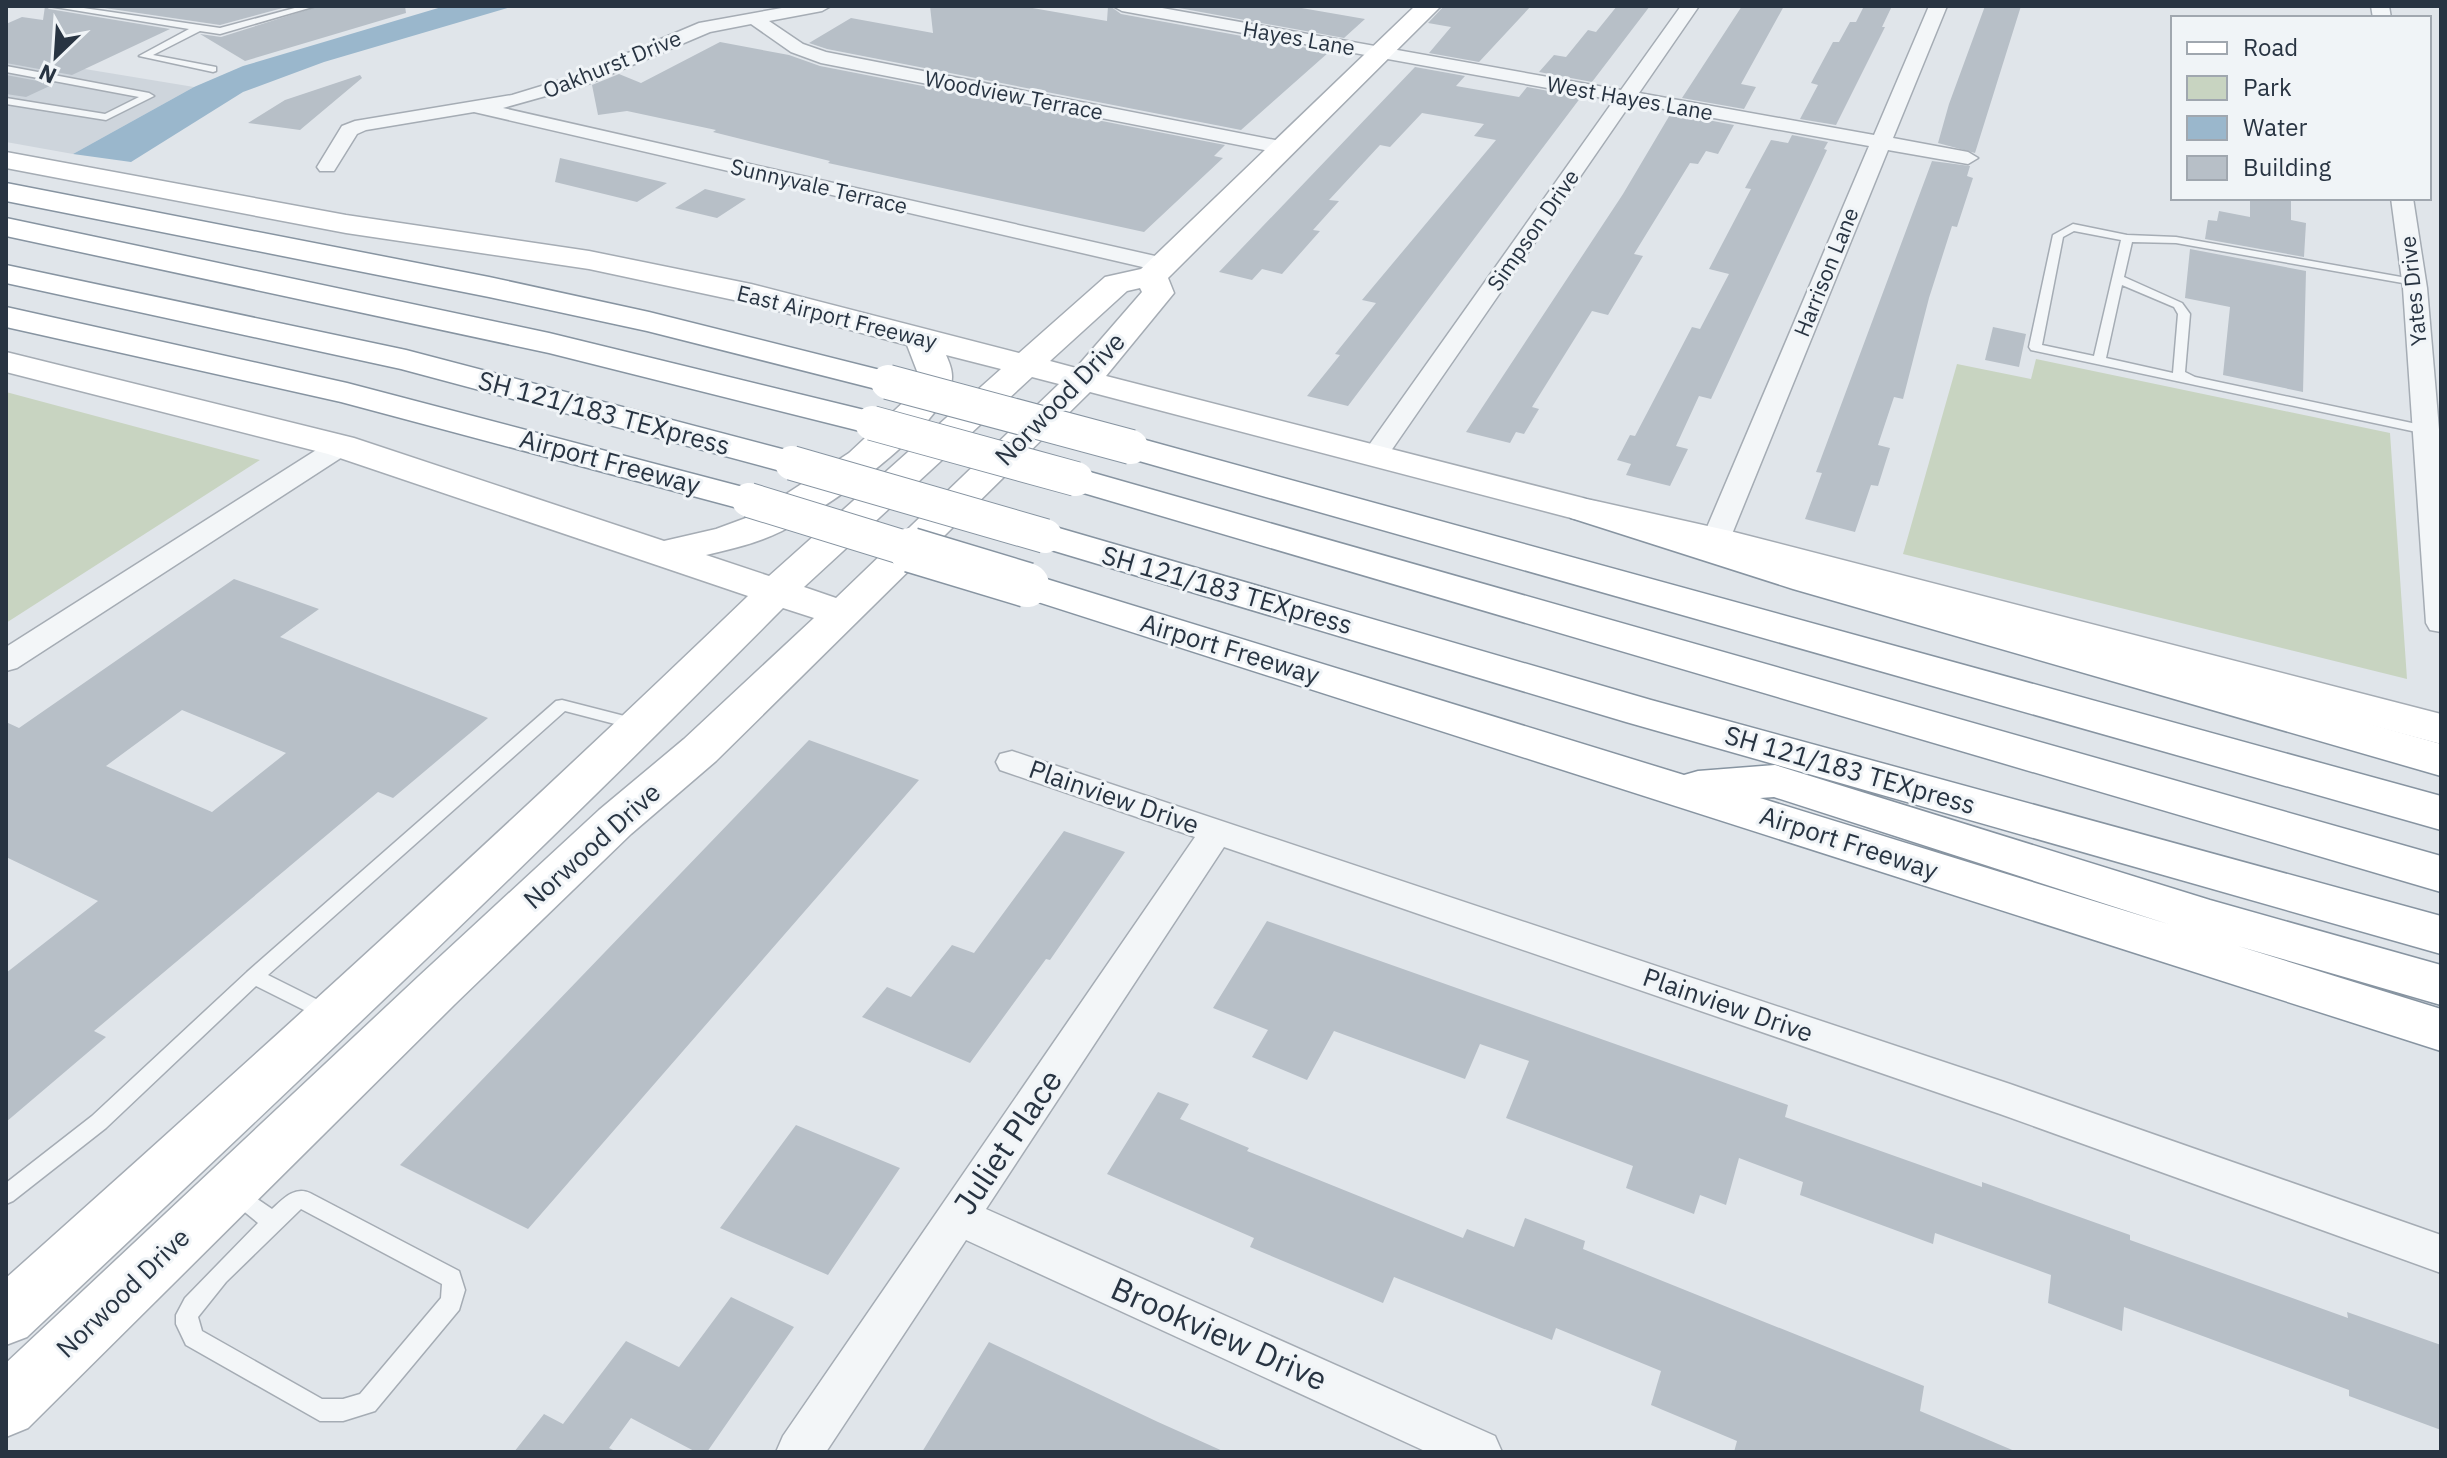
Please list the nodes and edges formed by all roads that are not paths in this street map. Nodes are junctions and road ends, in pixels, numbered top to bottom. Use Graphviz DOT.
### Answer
graph roads {
  1 [pos="53,6"];
  2 [pos="312,6"];
  3 [pos="822,6"];
  4 [pos="1122,6"];
  5 [pos="1429,6"];
  6 [pos="1690,6"];
  7 [pos="1938,6"];
  8 [pos="752,17"];
  9 [pos="198,28"];
  10 [pos="1381,53"];
  11 [pos="6,69"];
  12 [pos="213,69"];
  13 [pos="1626,97"];
  14 [pos="6,101"];
  15 [pos="475,107"];
  16 [pos="1880,142"];
  17 [pos="1285,148"];
  18 [pos="1968,158"];
  19 [pos="6,160"];
  20 [pos="327,167"];
  21 [pos="6,192"];
  22 [pos="2402,200"];
  23 [pos="6,227"];
  24 [pos="2127,238"];
  25 [pos="1158,271"];
  26 [pos="6,274"];
  27 [pos="2117,278"];
  28 [pos="2414,282"];
  29 [pos="6,317"];
  30 [pos="920,337"];
  31 [pos="6,362"];
  32 [pos="2099,362"];
  33 [pos="1025,364"];
  34 [pos="1083,380"];
  35 [pos="2192,380"];
  36 [pos="2426,430"];
  37 [pos="341,446"];
  38 [pos="1375,455"];
  39 [pos="1584,510"];
  40 [pos="2437,523"];
  41 [pos="1716,539"];
  42 [pos="662,553"];
  43 [pos="778,591"];
  44 [pos="843,614"];
  45 [pos="2441,623"];
  46 [pos="6,661"];
  47 [pos="640,726"];
  48 [pos="2441,729"];
  49 [pos="700,750"];
  50 [pos="2441,760"];
  51 [pos="1012,762"];
  52 [pos="1676,788"];
  53 [pos="2441,813"];
  54 [pos="1216,832"];
  55 [pos="2441,874"];
  56 [pos="2441,935"];
  57 [pos="254,977"];
  58 [pos="2441,985"];
  59 [pos="334,1016"];
  60 [pos="2441,1030"];
  61 [pos="180,1158"];
  62 [pos="6,1195"];
  63 [pos="253,1205"];
  64 [pos="958,1216"];
  65 [pos="2441,1254"];
  66 [pos="6,1317"];
  67 [pos="6,1406"];
  68 [pos="799,1452"];
  69 [pos="1479,1452"];
  1 -- 9 [label="lane"];
  2 -- 9 [label="lane"];
  3 -- 8 [label="street, Oakhurst Drive"];
  4 -- 10 [label="street, Hayes Lane"];
  5 -- 10 [label="main road, Norwood Drive"];
  6 -- 13 [label="street, Simpson Drive"];
  7 -- 16 [label="street, Harrison Lane"];
  8 -- 15 [label="street, Oakhurst Drive"];
  8 -- 17 [label="street, Woodview Terrace"];
  9 -- 12 [label="lane"];
  10 -- 13 [label="street, West Hayes Lane"];
  10 -- 17 [label="main road, Norwood Drive"];
  11 -- 14 [label="lane"];
  13 -- 16 [label="street, West Hayes Lane"];
  13 -- 38 [label="street, Simpson Drive"];
  15 -- 20 [label="street, Oakhurst Drive"];
  15 -- 25 [label="street, Sunnyvale Terrace"];
  16 -- 18 [label="street"];
  16 -- 41 [label="street, Harrison Lane"];
  17 -- 25 [label="main road, Norwood Drive"];
  19 -- 30 [label="main road, East Airport Freeway"];
  21 -- 53 [label="main road, bridge"];
  22 -- 28 [label="street, Yates Drive"];
  23 -- 55 [label="main road, SH 121/183 TEXpress, bridge"];
  24 -- 27 [label="lane"];
  24 -- 28 [label="lane"];
  24 -- 32 [label="lane"];
  25 -- 33 [label="main road, Norwood Drive"];
  25 -- 34 [label="main road, Norwood Drive"];
  26 -- 56 [label="main road, SH 121/183 TEXpress, bridge"];
  27 -- 32 [label="lane"];
  27 -- 35 [label="lane"];
  28 -- 36 [label="street, Yates Drive"];
  29 -- 52 [label="main road, Airport Freeway, bridge"];
  30 -- 33 [label="main road, East Airport Freeway"];
  30 -- 42 [label="main road"];
  31 -- 37 [label="main road"];
  32 -- 35 [label="lane"];
  33 -- 34 [label="main road, East Airport Freeway"];
  33 -- 43 [label="main road, Norwood Drive"];
  34 -- 38 [label="main road"];
  34 -- 44 [label="main road, Norwood Drive"];
  35 -- 36 [label="lane"];
  36 -- 40 [label="street, Yates Drive"];
  37 -- 42 [label="main road"];
  37 -- 46 [label="street"];
  38 -- 39 [label="main road"];
  39 -- 41 [label="main road"];
  39 -- 50 [label="main road"];
  40 -- 45 [label="street, Yates Drive"];
  41 -- 48 [label="main road"];
  42 -- 43 [label="main road"];
  43 -- 44 [label="main road"];
  43 -- 47 [label="main road, Norwood Drive"];
  44 -- 49 [label="main road, Norwood Drive"];
  47 -- 49 [label="main road"];
  47 -- 57 [label="lane"];
  47 -- 59 [label="main road, Norwood Drive"];
  49 -- 63 [label="main road, Norwood Drive"];
  51 -- 54 [label="street, Plainview Drive"];
  52 -- 58 [label="main road"];
  52 -- 60 [label="main road, Airport Freeway"];
  54 -- 64 [label="street, Juliet Place"];
  54 -- 65 [label="street, Plainview Drive"];
  57 -- 59 [label="lane"];
  57 -- 62 [label="lane"];
  59 -- 61 [label="main road, Norwood Drive"];
  61 -- 63 [label="main road"];
  61 -- 66 [label="main road, Norwood Drive"];
  63 -- 63 [label="lane"];
  63 -- 67 [label="main road, Norwood Drive"];
  64 -- 68 [label="street, Juliet Place"];
  64 -- 69 [label="street, Brookview Drive"];
}
